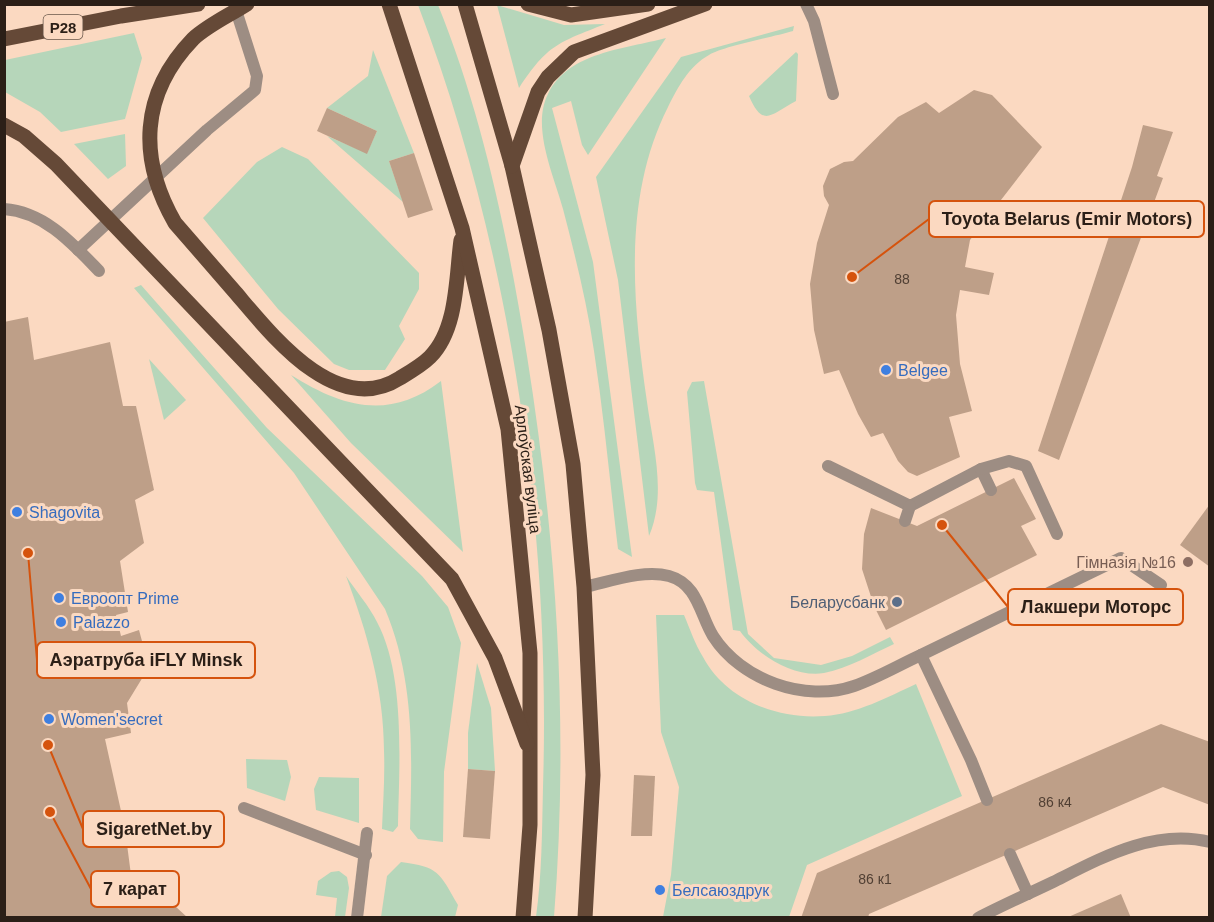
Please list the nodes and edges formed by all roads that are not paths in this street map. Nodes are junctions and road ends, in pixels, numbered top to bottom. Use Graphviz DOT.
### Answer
graph roads {
  1 [pos="198,4"];
  2 [pos="234,4"];
  3 [pos="247,4"];
  4 [pos="389,4"];
  5 [pos="465,4"];
  6 [pos="528,4"];
  7 [pos="648,4"];
  8 [pos="705,4"];
  9 [pos="806,4"];
  10 [pos="4,39"];
  11 [pos="833,94"];
  12 [pos="4,125"];
  13 [pos="512,166"];
  14 [pos="4,209"];
  15 [pos="462,228"];
  16 [pos="78,249"];
  17 [pos="99,271"];
  18 [pos="828,466"];
  19 [pos="981,469"];
  20 [pos="991,490"];
  21 [pos="910,506"];
  22 [pos="905,521"];
  23 [pos="1058,534"];
  24 [pos="1161,585"];
  25 [pos="584,587"];
  26 [pos="921,656"];
  27 [pos="532,758"];
  28 [pos="987,800"];
  29 [pos="244,808"];
  30 [pos="367,833"];
  31 [pos="1209,842"];
  32 [pos="1010,854"];
  33 [pos="366,855"];
  34 [pos="1028,894"];
  35 [pos="997,913"];
  36 [pos="357,918"];
  37 [pos="523,918"];
  38 [pos="585,918"];
  39 [pos="978,918"];
  1 -- 10 [label="main road, Р28"];
  2 -- 16 [label="lane"];
  3 -- 15 [label="main road"];
  4 -- 15 [label="main road, Арлоўская вуліца"];
  5 -- 13 [label="main road"];
  6 -- 7 [label="main road"];
  8 -- 13 [label="main road"];
  9 -- 11 [label="lane"];
  12 -- 27 [label="main road"];
  13 -- 25 [label="main road"];
  14 -- 16 [label="lane"];
  15 -- 27 [label="main road, Арлоўская вуліца"];
  16 -- 17 [label="lane"];
  18 -- 21 [label="lane"];
  19 -- 20 [label="lane"];
  19 -- 21 [label="lane"];
  19 -- 23 [label="lane"];
  21 -- 22 [label="lane"];
  24 -- 26 [label="lane"];
  25 -- 26 [label="lane"];
  25 -- 38 [label="main road"];
  26 -- 28 [label="lane"];
  27 -- 37 [label="main road, Арлоўская вуліца"];
  29 -- 33 [label="lane"];
  30 -- 33 [label="lane"];
  31 -- 34 [label="lane"];
  32 -- 34 [label="lane"];
  33 -- 36 [label="lane"];
  34 -- 35 [label="lane"];
  35 -- 39 [label="lane"];
}
